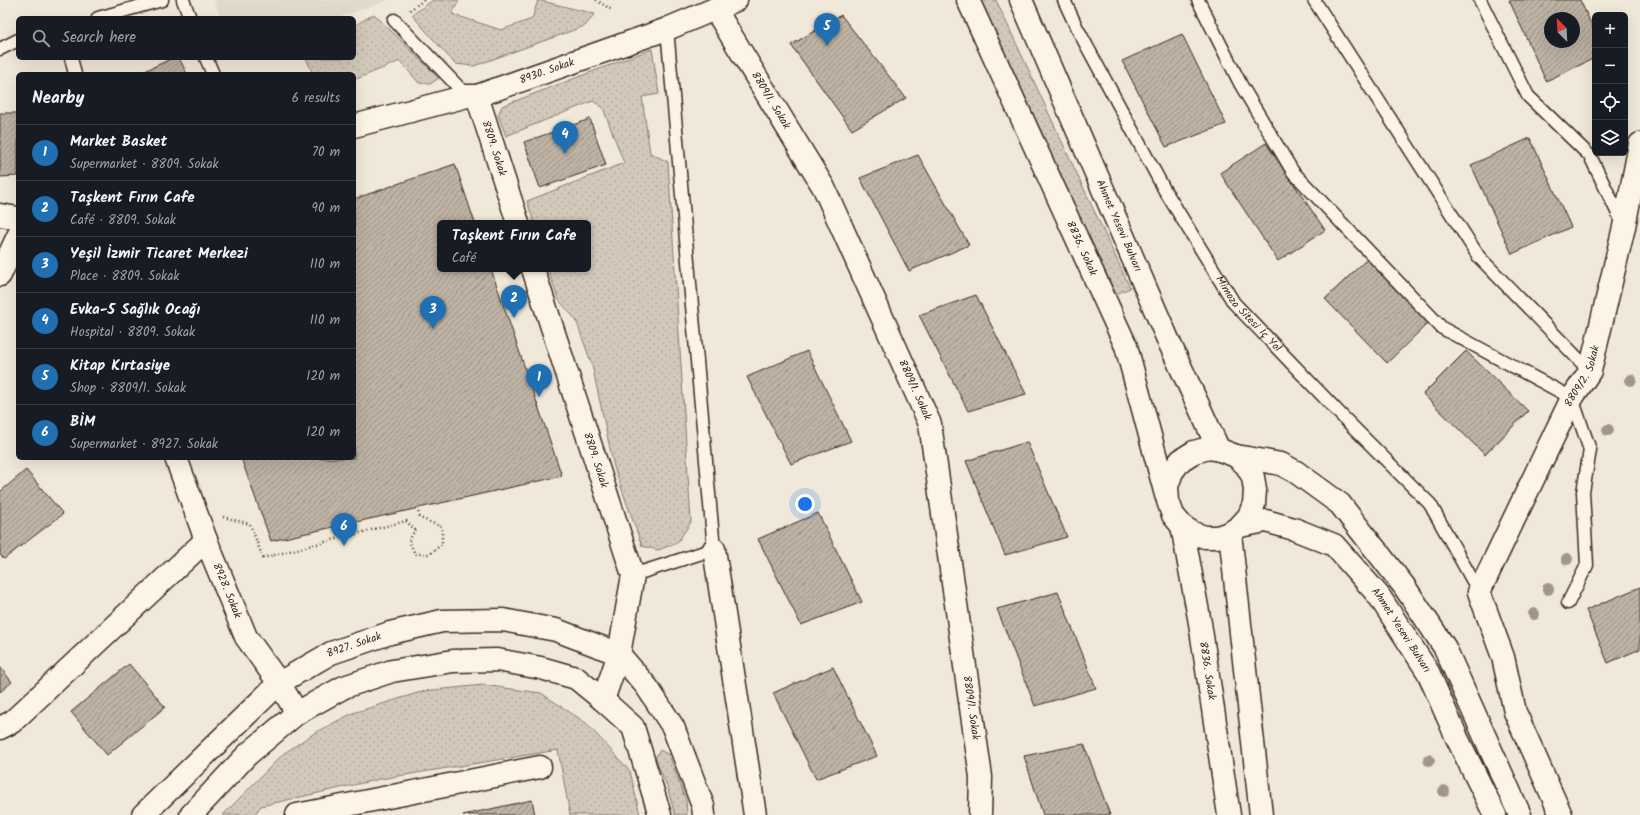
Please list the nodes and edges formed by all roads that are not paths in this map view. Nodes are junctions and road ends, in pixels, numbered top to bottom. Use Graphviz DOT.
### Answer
graph roads {
  1 [pos="162,0"];
  2 [pos="183,0"];
  3 [pos="736,0"];
  4 [pos="1021,0"];
  5 [pos="1064,0"];
  6 [pos="1198,0"];
  7 [pos="1314,0"];
  8 [pos="1480,0"];
  9 [pos="969,2"];
  10 [pos="715,9"];
  11 [pos="105,16"];
  12 [pos="189,16"];
  13 [pos="394,20"];
  14 [pos="667,29"];
  15 [pos="16,41"];
  16 [pos="0,49"];
  17 [pos="72,60"];
  18 [pos="207,60"];
  19 [pos="74,72"];
  20 [pos="211,72"];
  21 [pos="472,96"];
  22 [pos="356,125"];
  23 [pos="1640,144"];
  24 [pos="0,215"];
  25 [pos="16,218"];
  26 [pos="517,220"];
  27 [pos="1624,227"];
  28 [pos="16,240"];
  29 [pos="534,272"];
  30 [pos="0,275"];
  31 [pos="1590,371"];
  32 [pos="1572,398"];
  33 [pos="1228,453"];
  34 [pos="177,460"];
  35 [pos="1168,502"];
  36 [pos="1182,526"];
  37 [pos="203,530"];
  38 [pos="1235,530"];
  39 [pos="714,549"];
  40 [pos="633,575"];
  41 [pos="1478,592"];
  42 [pos="1568,603"];
  43 [pos="619,654"];
  44 [pos="280,683"];
  45 [pos="603,700"];
  46 [pos="297,713"];
  47 [pos="0,728"];
  48 [pos="540,767"];
  49 [pos="143,815"];
  50 [pos="191,815"];
  51 [pos="297,815"];
  52 [pos="660,815"];
  53 [pos="704,815"];
  54 [pos="755,815"];
  55 [pos="980,815"];
  56 [pos="1229,815"];
  57 [pos="1261,815"];
  58 [pos="1495,815"];
  59 [pos="1520,815"];
  60 [pos="1561,815"];
  1 -- 11 [label="lane"];
  2 -- 12 [label="lane"];
  3 -- 10 [label="street, 8930. Sokak"];
  4 -- 33 [label="street, Ahmet Yesevi Bulvarı"];
  5 -- 41 [label="lane, Mimoza Sitesi İç Yol"];
  6 -- 32 [label="lane"];
  7 -- 31 [label="lane"];
  8 -- 27 [label="lane"];
  9 -- 35 [label="street, 8836. Sokak"];
  10 -- 14 [label="street, 8930. Sokak"];
  10 -- 55 [label="street, 8809/1. Sokak"];
  13 -- 21 [label="lane"];
  14 -- 21 [label="street, 8930. Sokak"];
  14 -- 39 [label="lane"];
  15 -- 16 [label="lane"];
  17 -- 19 [label="lane"];
  18 -- 20 [label="lane"];
  21 -- 22 [label="street, 8930. Sokak"];
  21 -- 26 [label="street, 8809. Sokak"];
  23 -- 27 [label="street, 8809/2. Sokak"];
  24 -- 25 [label="street"];
  27 -- 31 [label="street, 8809/2. Sokak"];
  28 -- 30 [label="street"];
  29 -- 40 [label="street, 8809. Sokak"];
  31 -- 32 [label="street, 8809/2. Sokak"];
  32 -- 41 [label="street, 8809/2. Sokak"];
  32 -- 42 [label="lane"];
  33 -- 35 [label="street"];
  33 -- 38 [label="street"];
  33 -- 59 [label="street"];
  34 -- 37 [label="street, 8928. Sokak"];
  35 -- 36 [label="street"];
  36 -- 38 [label="street"];
  36 -- 56 [label="street, 8836. Sokak"];
  37 -- 44 [label="street, 8928. Sokak"];
  37 -- 47 [label="street"];
  38 -- 57 [label="street"];
  38 -- 58 [label="street, Ahmet Yesevi Bulvarı"];
  39 -- 40 [label="lane"];
  39 -- 54 [label="street"];
  40 -- 43 [label="street, 8809. Sokak"];
  41 -- 60 [label="street"];
  43 -- 44 [label="street, 8927. Sokak"];
  43 -- 45 [label="street, 8809. Sokak"];
  43 -- 53 [label="street"];
  44 -- 46 [label="street, 8928. Sokak"];
  44 -- 49 [label="street, 8927. Sokak"];
  45 -- 46 [label="street"];
  45 -- 52 [label="street"];
  46 -- 50 [label="street"];
  48 -- 51 [label="street"];
}
